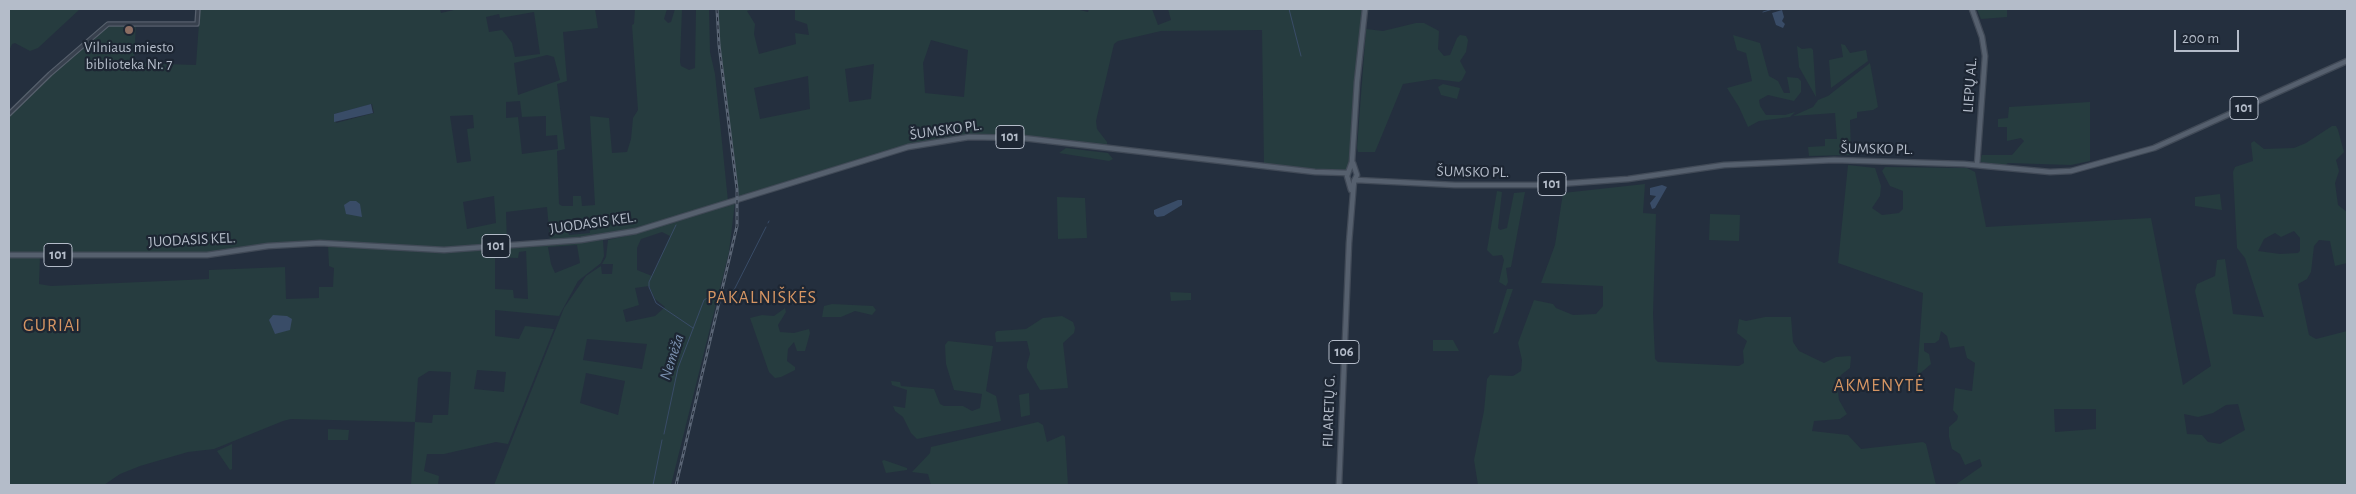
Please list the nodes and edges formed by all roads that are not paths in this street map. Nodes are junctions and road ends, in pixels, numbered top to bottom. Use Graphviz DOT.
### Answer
graph roads {
  1 [pos="198,9"];
  2 [pos="1366,9"];
  3 [pos="1972,9"];
  4 [pos="2347,61"];
  5 [pos="9,114"];
  6 [pos="1352,162"];
  7 [pos="1977,165"];
  8 [pos="1356,173"];
  9 [pos="1348,176"];
  10 [pos="1355,180"];
  11 [pos="1386,180"];
  12 [pos="736,200"];
  13 [pos="1350,219"];
  14 [pos="9,255"];
  15 [pos="1339,485"];
  1 -- 5 [label="street"];
  2 -- 6 [label="main road, 106"];
  3 -- 7 [label="main road, LIEPŲ AL."];
  4 -- 7 [label="main road, ŠUMSKO PL. / 101"];
  6 -- 8 [label="main road, 106"];
  6 -- 9 [label="main road, 106"];
  7 -- 11 [label="main road, ŠUMSKO PL. / 101"];
  8 -- 9 [label="main road, ŠUMSKO PL."];
  8 -- 10 [label="main road, 106"];
  8 -- 11 [label="main road, ŠUMSKO PL. / 101"];
  9 -- 10 [label="main road, ŠUMSKO PL."];
  9 -- 12 [label="main road, ŠUMSKO PL. / 101"];
  9 -- 13 [label="main road, FILARETŲ G. / 106"];
  10 -- 11 [label="main road, ŠUMSKO PL. / 101"];
  10 -- 13 [label="main road, FILARETŲ G. / 106"];
  12 -- 14 [label="main road, JUODASIS KEL. / 101"];
  13 -- 15 [label="main road, FILARETŲ G. / 106"];
}
